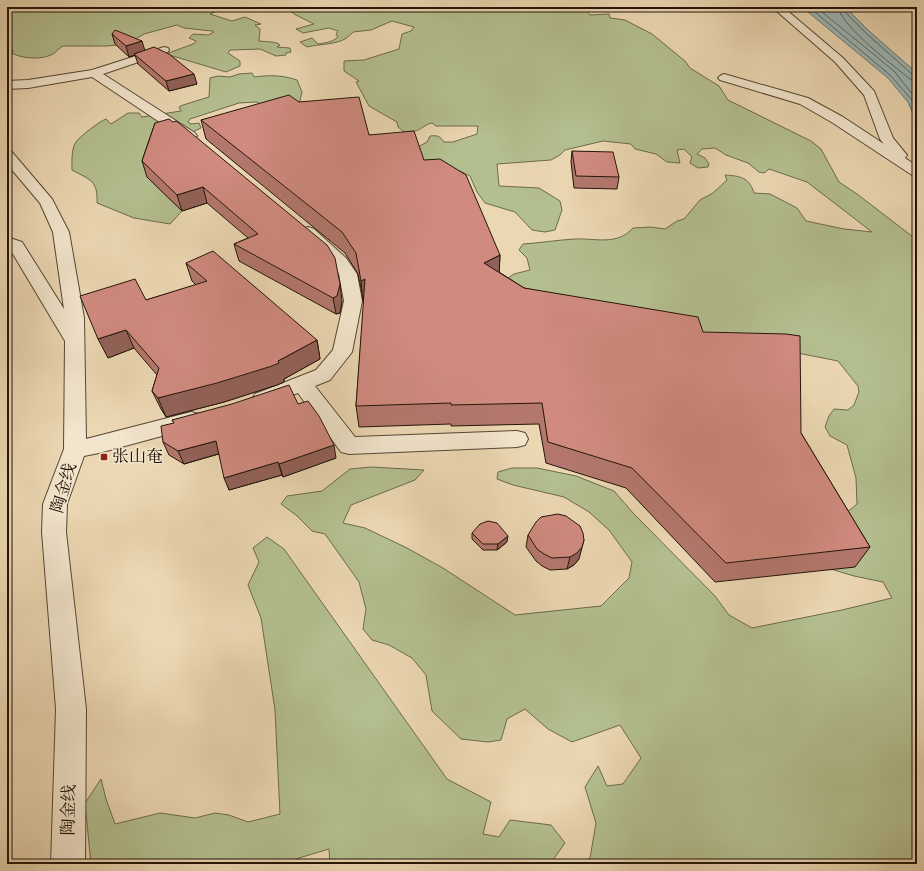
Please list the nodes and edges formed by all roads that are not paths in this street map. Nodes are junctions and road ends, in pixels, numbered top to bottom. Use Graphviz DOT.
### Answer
graph roads {
  1 [pos="777,7"];
  2 [pos="164,50"];
  3 [pos="94,73"];
  4 [pos="724,78"];
  5 [pos="7,85"];
  6 [pos="202,145"];
  7 [pos="7,155"];
  8 [pos="913,169"];
  9 [pos="294,220"];
  10 [pos="7,242"];
  11 [pos="74,339"];
  12 [pos="302,384"];
  13 [pos="250,403"];
  14 [pos="207,416"];
  15 [pos="517,439"];
  16 [pos="75,449"];
  17 [pos="68,864"];
  1 -- 8 [label="street"];
  2 -- 3 [label="street"];
  3 -- 5 [label="street"];
  3 -- 6 [label="street"];
  4 -- 8 [label="street"];
  7 -- 11 [label="street, 陶金线"];
  9 -- 12 [label="street"];
  10 -- 11 [label="street"];
  11 -- 16 [label="street, 陶金线"];
  12 -- 13 [label="street"];
  12 -- 15 [label="street"];
  14 -- 16 [label="street"];
  16 -- 17 [label="street, 陶金线"];
}
